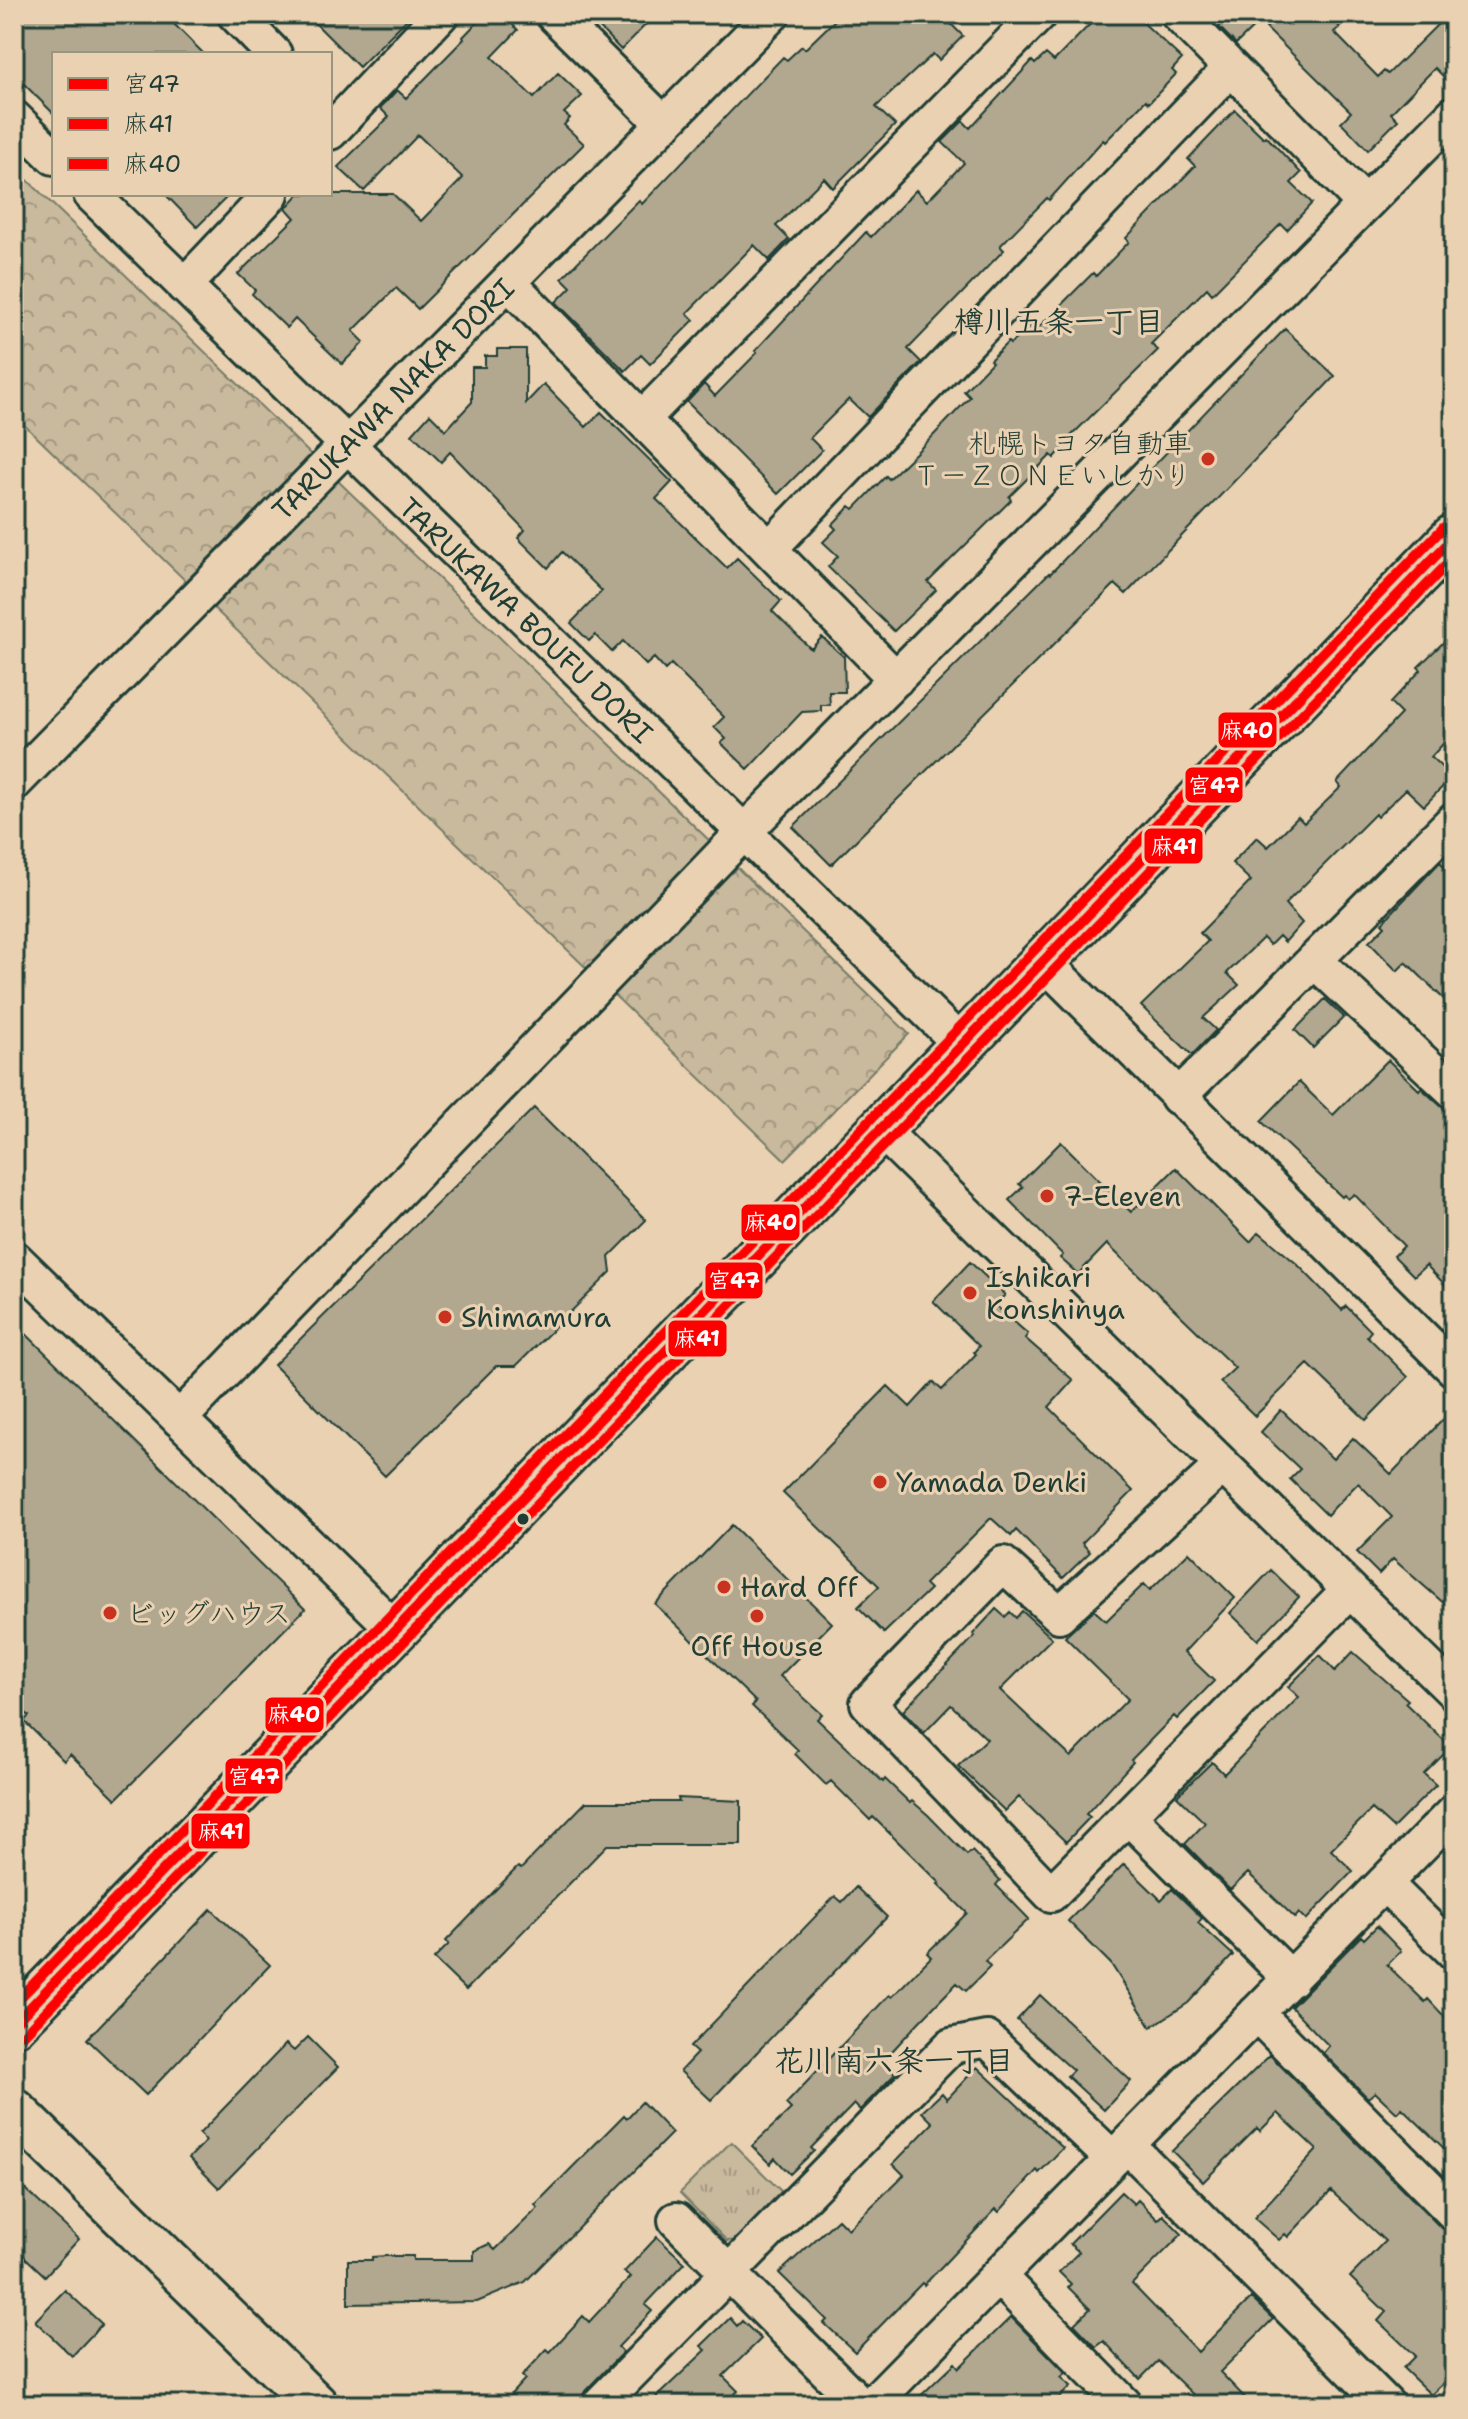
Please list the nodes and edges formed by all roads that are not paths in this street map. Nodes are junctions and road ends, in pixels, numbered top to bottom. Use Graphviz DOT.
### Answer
graph roads {
  1 [pos="235,14"];
  2 [pos="441,14"];
  3 [pos="553,14"];
  4 [pos="772,14"];
  5 [pos="1039,14"];
  6 [pos="1178,14"];
  7 [pos="272,52"];
  8 [pos="1231,68"];
  9 [pos="1454,114"];
  10 [pos="14,118"];
  11 [pos="333,121"];
  12 [pos="664,124"];
  13 [pos="52,155"];
  14 [pos="93,196"];
  15 [pos="269,196"];
  16 [pos="1365,204"];
  17 [pos="508,282"];
  18 [pos="184,286"];
  19 [pos="642,419"];
  20 [pos="347,446"];
  21 [pos="1454,537"];
  22 [pos="769,549"];
  23 [pos="896,679"];
  24 [pos="14,783"];
  25 [pos="1454,820"];
  26 [pos="744,832"];
  27 [pos="1314,960"];
  28 [pos="1044,962"];
  29 [pos="962,1045"];
  30 [pos="1454,1091"];
  31 [pos="1178,1097"];
  32 [pos="880,1129"];
  33 [pos="14,1258"];
  34 [pos="1454,1369"];
  35 [pos="179,1419"];
  36 [pos="1223,1465"];
  37 [pos="1350,1590"];
  38 [pos="396,1630"];
  39 [pos="1454,1692"];
  40 [pos="1454,1812"];
  41 [pos="1128,1816"];
  42 [pos="1384,1883"];
  43 [pos="1454,1952"];
  44 [pos="1291,1979"];
  45 [pos="1256,2013"];
  46 [pos="14,2024"];
  47 [pos="14,2110"];
  48 [pos="1120,2152"];
  49 [pos="1454,2213"];
  50 [pos="676,2220"];
  51 [pos="729,2273"];
  52 [pos="998,2276"];
  53 [pos="316,2405"];
  54 [pos="599,2405"];
  55 [pos="861,2405"];
  56 [pos="871,2405"];
  57 [pos="1125,2405"];
  58 [pos="1387,2405"];
  1 -- 7 [label="street"];
  2 -- 11 [label="street"];
  3 -- 12 [label="street"];
  4 -- 12 [label="street, TARUKAWA NAKA DORI"];
  5 -- 19 [label="street"];
  6 -- 8 [label="street"];
  8 -- 16 [label="street"];
  8 -- 22 [label="street"];
  9 -- 16 [label="street"];
  10 -- 13 [label="street"];
  12 -- 17 [label="street, TARUKAWA NAKA DORI"];
  14 -- 18 [label="street, TARUKAWA BOUFU DORI"];
  15 -- 18 [label="street"];
  16 -- 23 [label="street"];
  17 -- 19 [label="street"];
  17 -- 20 [label="street, TARUKAWA NAKA DORI"];
  18 -- 20 [label="street, TARUKAWA BOUFU DORI"];
  19 -- 22 [label="street"];
  20 -- 24 [label="street, TARUKAWA NAKA DORI"];
  20 -- 26 [label="street, TARUKAWA BOUFU DORI"];
  21 -- 28 [label="main road"];
  22 -- 23 [label="street"];
  23 -- 26 [label="street"];
  25 -- 27 [label="street"];
  26 -- 29 [label="street, TARUKAWA BOUFU DORI"];
  26 -- 35 [label="street"];
  27 -- 30 [label="street"];
  27 -- 31 [label="street"];
  28 -- 29 [label="main road"];
  28 -- 31 [label="street"];
  29 -- 32 [label="main road"];
  31 -- 34 [label="street"];
  32 -- 36 [label="street"];
  32 -- 38 [label="main road"];
  33 -- 35 [label="street"];
  35 -- 38 [label="street"];
  36 -- 37 [label="street"];
  36 -- 41 [label="street"];
  37 -- 39 [label="street"];
  37 -- 41 [label="street"];
  38 -- 46 [label="main road"];
  40 -- 42 [label="street"];
  41 -- 44 [label="street"];
  42 -- 43 [label="street"];
  42 -- 44 [label="street"];
  44 -- 45 [label="street"];
  45 -- 48 [label="street"];
  45 -- 49 [label="street"];
  47 -- 53 [label="street"];
  48 -- 51 [label="street"];
  48 -- 52 [label="street"];
  48 -- 58 [label="street"];
  50 -- 51 [label="street"];
  51 -- 54 [label="street"];
  51 -- 55 [label="street"];
  52 -- 56 [label="street"];
  52 -- 57 [label="street"];
}
